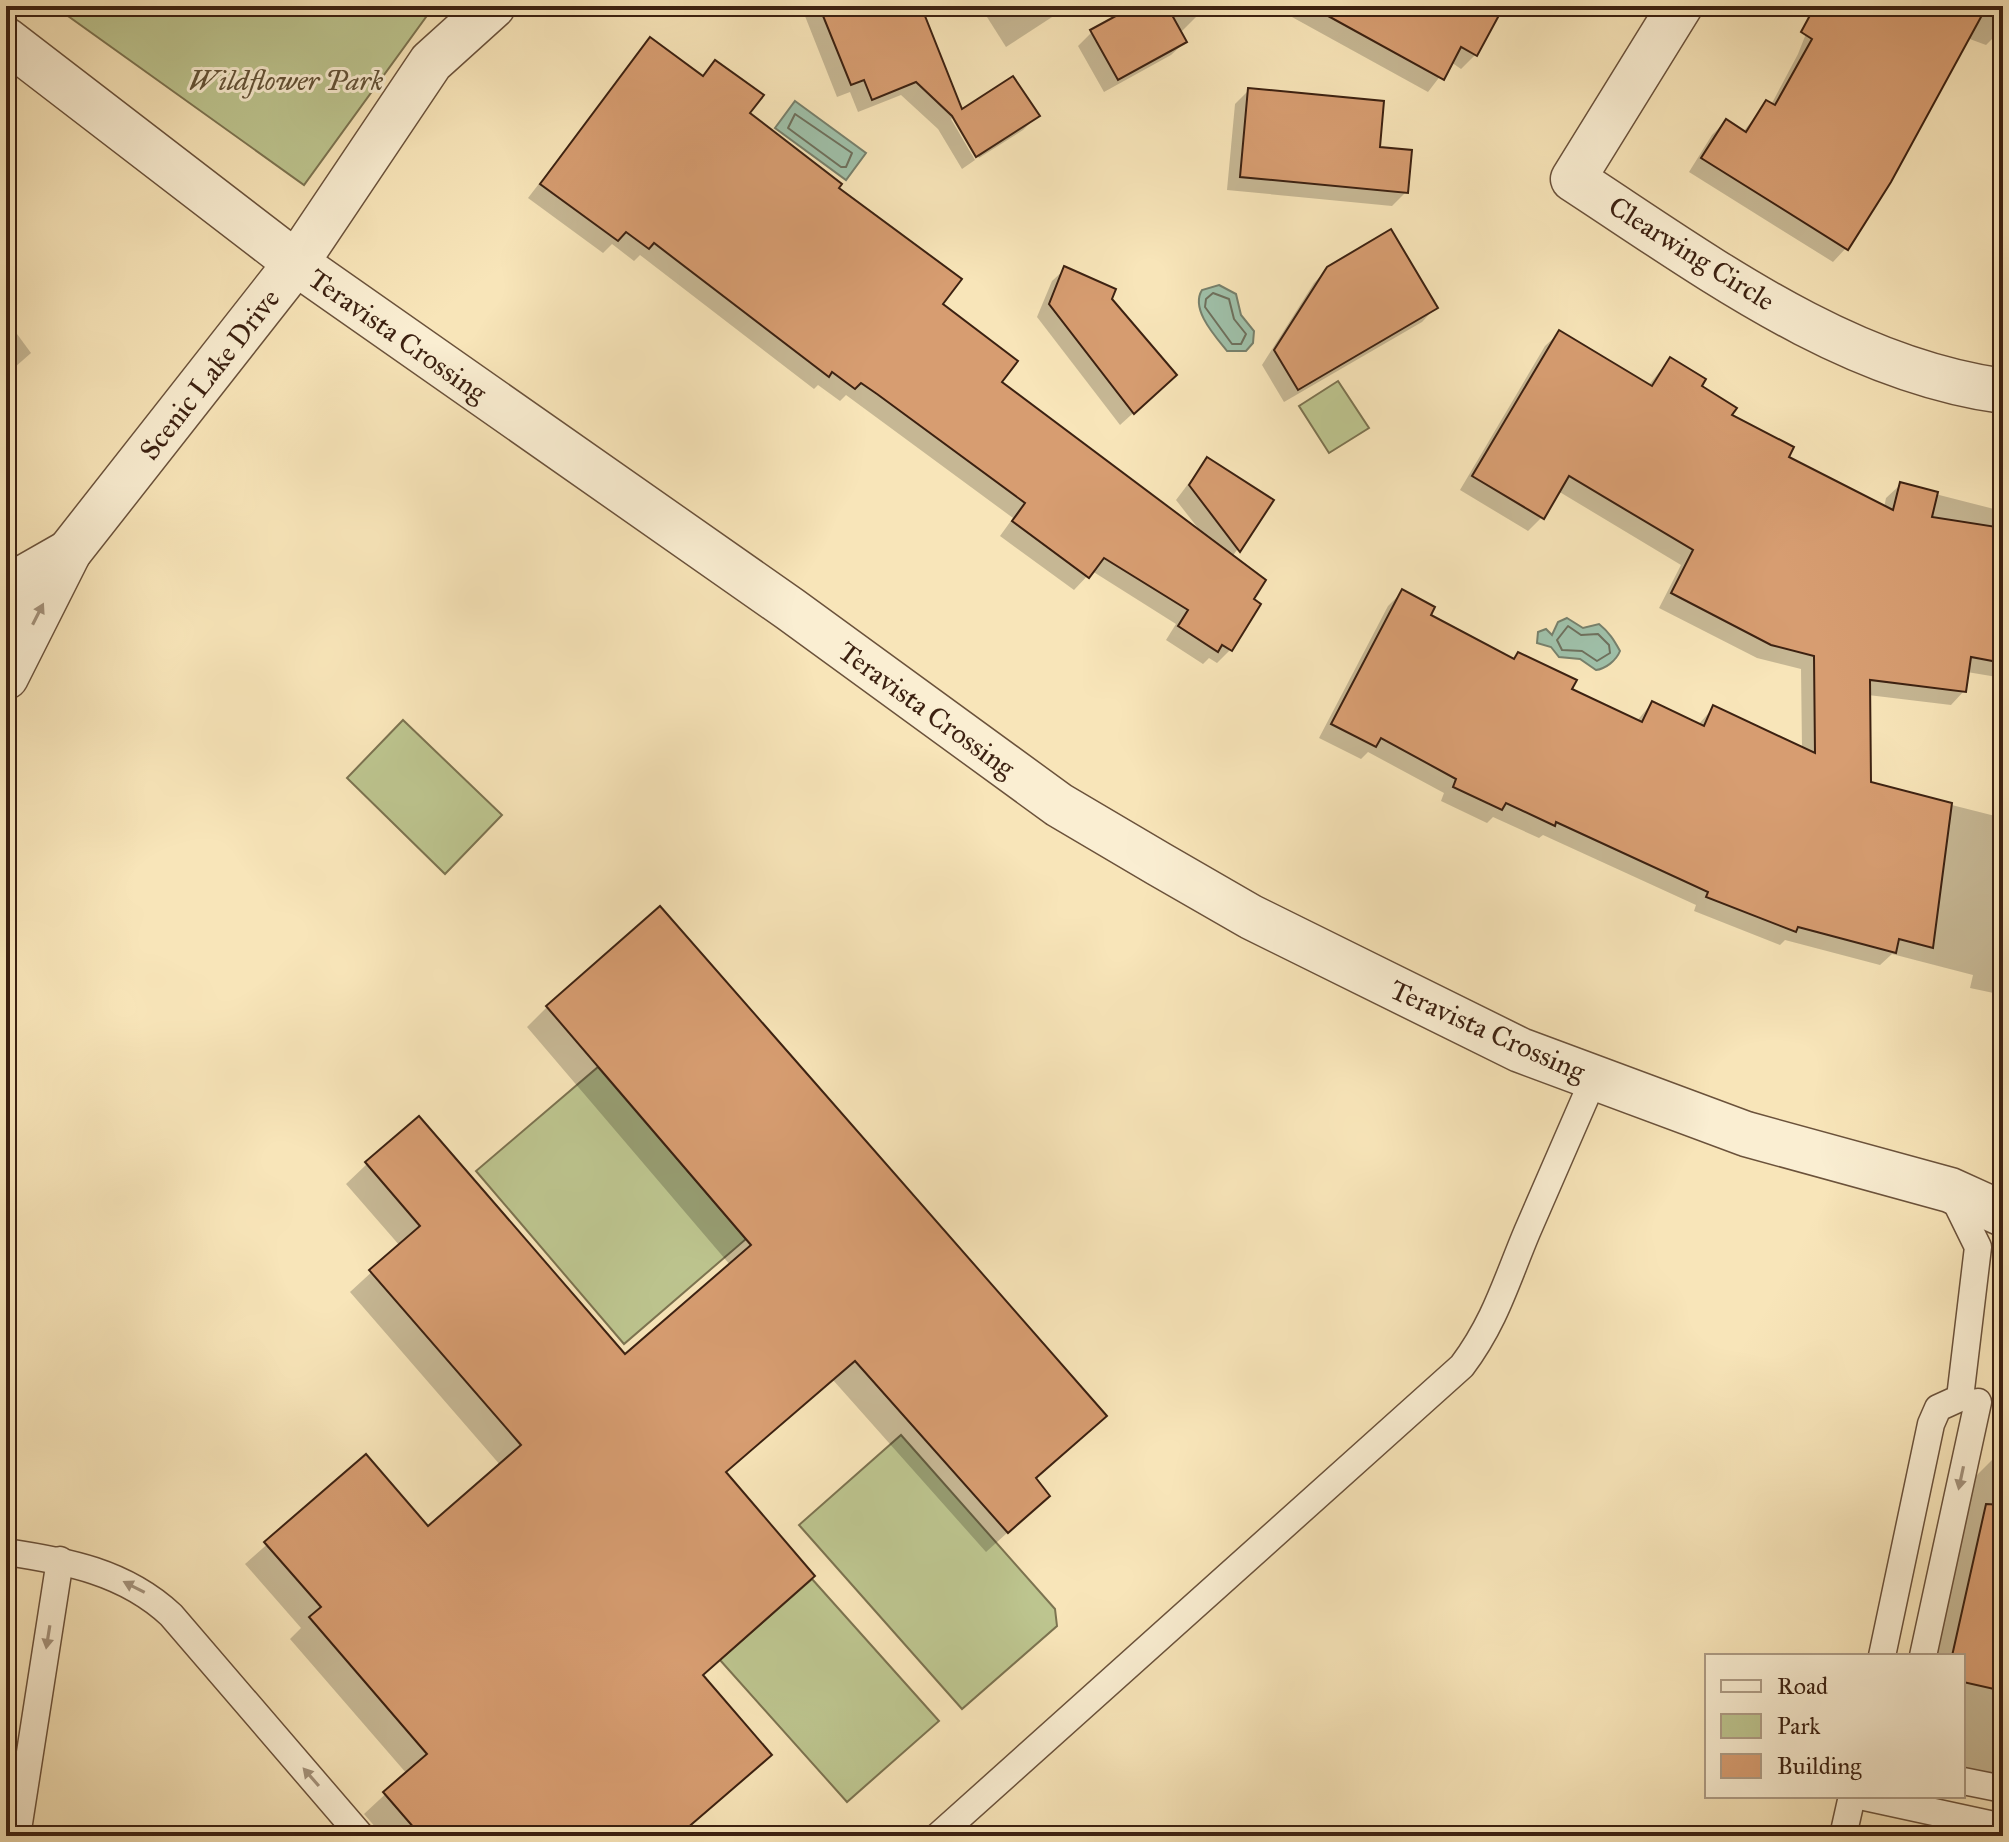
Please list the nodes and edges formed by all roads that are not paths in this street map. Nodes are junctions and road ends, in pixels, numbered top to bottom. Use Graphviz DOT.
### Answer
graph roads {
  1 [pos="493,6"];
  2 [pos="1680,6"];
  3 [pos="6,40"];
  4 [pos="296,263"];
  5 [pos="2003,391"];
  6 [pos="69,552"];
  7 [pos="6,588"];
  8 [pos="6,677"];
  9 [pos="1594,1078"];
  10 [pos="2003,1188"];
  11 [pos="1950,1190"];
  12 [pos="2003,1214"];
  13 [pos="1980,1402"];
  14 [pos="6,1552"];
  15 [pos="60,1560"];
  16 [pos="1882,1654"];
  17 [pos="1923,1654"];
  18 [pos="1965,1781"];
  19 [pos="2003,1789"];
  20 [pos="1852,1798"];
  21 [pos="1869,1798"];
  22 [pos="2003,1827"];
  23 [pos="17,1836"];
  24 [pos="361,1836"];
  25 [pos="938,1836"];
  26 [pos="1843,1836"];
  1 -- 4 [label="street, Scenic Lake Drive"];
  2 -- 5 [label="street, Clearwing Circle"];
  3 -- 4 [label="street, Teravista Crossing"];
  4 -- 6 [label="street, Scenic Lake Drive"];
  4 -- 9 [label="street, Teravista Crossing"];
  6 -- 7 [label="street, Scenic Lake Drive"];
  8 -- 6 [label="street, Scenic Lake Drive, one-way"];
  9 -- 11 [label="street, Teravista Crossing"];
  9 -- 25 [label="lane"];
  10 -- 11 [label="street, Teravista Crossing"];
  11 -- 12 [label="street, Teravista Crossing"];
  11 -- 13 [label="lane"];
  13 -- 16 [label="lane"];
  13 -- 17 [label="lane, one-way"];
  14 -- 15 [label="lane"];
  15 -- 23 [label="lane, one-way"];
  24 -- 15 [label="lane, one-way"];
  18 -- 19 [label="lane"];
  20 -- 26 [label="lane"];
  21 -- 22 [label="lane"];
}
